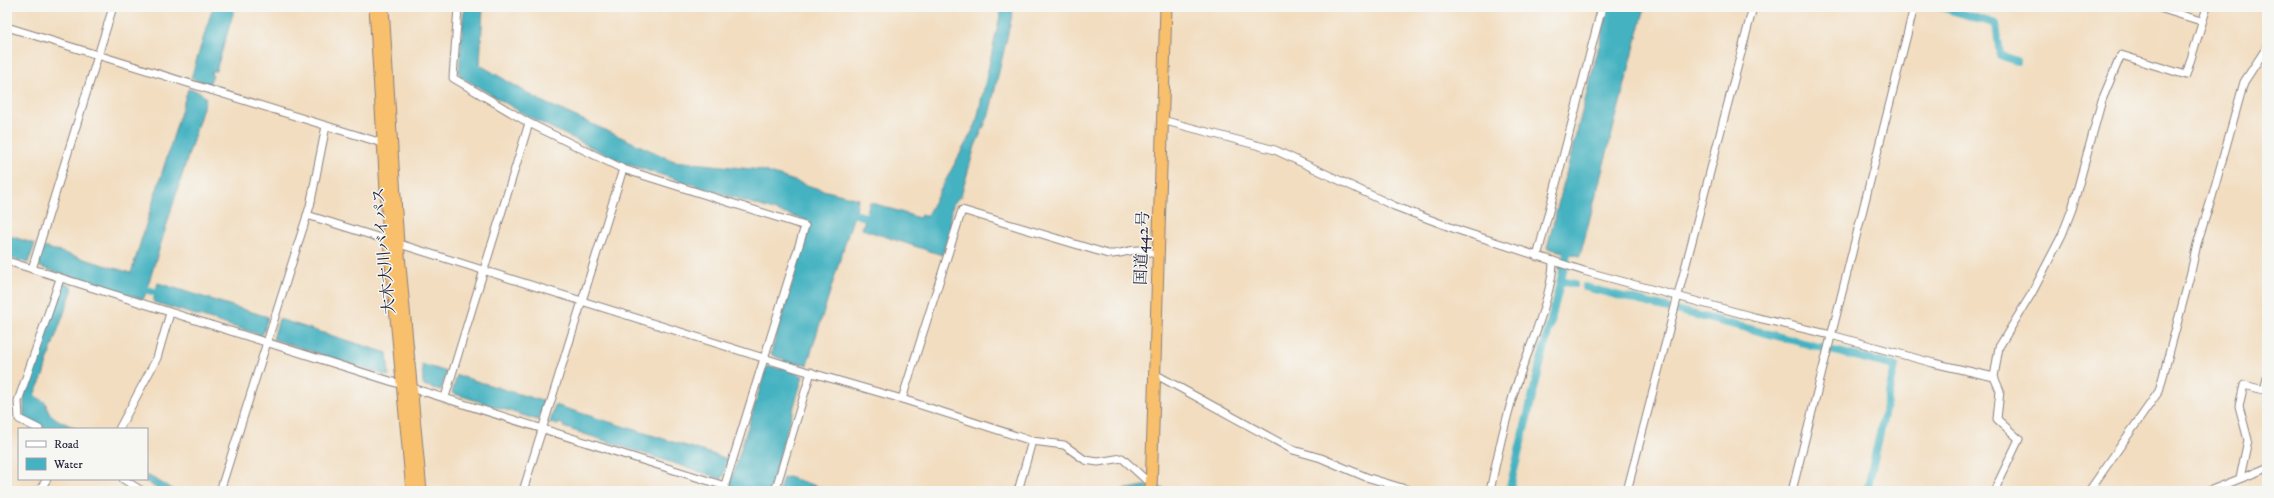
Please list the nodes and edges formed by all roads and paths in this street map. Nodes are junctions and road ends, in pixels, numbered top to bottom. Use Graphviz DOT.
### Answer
graph roads {
  1 [pos="113,7"];
  2 [pos="375,7"];
  3 [pos="383,7"];
  4 [pos="458,7"];
  5 [pos="1166,7"];
  6 [pos="1602,7"];
  7 [pos="1753,7"];
  8 [pos="1914,7"];
  9 [pos="2156,7"];
  10 [pos="2207,7"];
  11 [pos="2201,21"];
  12 [pos="7,27"];
  13 [pos="2267,47"];
  14 [pos="97,55"];
  15 [pos="1162,120"];
  16 [pos="529,123"];
  17 [pos="326,126"];
  18 [pos="382,143"];
  19 [pos="623,169"];
  20 [pos="307,215"];
  21 [pos="393,243"];
  22 [pos="1157,255"];
  23 [pos="1538,256"];
  24 [pos="7,261"];
  25 [pos="1554,262"];
  26 [pos="32,266"];
  27 [pos="484,270"];
  28 [pos="66,280"];
  29 [pos="1677,296"];
  30 [pos="582,300"];
  31 [pos="170,313"];
  32 [pos="1831,335"];
  33 [pos="266,342"];
  34 [pos="767,358"];
  35 [pos="808,371"];
  36 [pos="1153,373"];
  37 [pos="1994,377"];
  38 [pos="2267,378"];
  39 [pos="407,385"];
  40 [pos="445,397"];
  41 [pos="902,399"];
  42 [pos="542,427"];
  43 [pos="37,428"];
  44 [pos="120,428"];
  45 [pos="1032,441"];
  46 [pos="2267,468"];
  47 [pos="2240,478"];
  48 [pos="46,480"];
  49 [pos="125,480"];
  50 [pos="1151,484"];
  51 [pos="724,488"];
  52 [pos="39,491"];
  53 [pos="142,491"];
  54 [pos="220,491"];
  55 [pos="412,491"];
  56 [pos="421,491"];
  57 [pos="523,491"];
  58 [pos="775,491"];
  59 [pos="1018,491"];
  60 [pos="1412,491"];
  61 [pos="1490,491"];
  62 [pos="1627,491"];
  63 [pos="1792,491"];
  64 [pos="1997,491"];
  65 [pos="2089,491"];
  66 [pos="2209,491"];
  1 -- 14 [label="street"];
  2 -- 18 [label="highway, 大木大川バイパス"];
  3 -- 21 [label="highway, 大木大川バイパス"];
  4 -- 16 [label="street"];
  5 -- 15 [label="highway, 国道442号"];
  6 -- 23 [label="street"];
  7 -- 29 [label="street"];
  8 -- 32 [label="street"];
  9 -- 11 [label="street"];
  10 -- 11 [label="street"];
  11 -- 37 [label="street"];
  12 -- 14 [label="street"];
  13 -- 65 [label="street"];
  14 -- 17 [label="street"];
  14 -- 26 [label="street"];
  15 -- 22 [label="highway, 国道442号"];
  15 -- 23 [label="street"];
  16 -- 19 [label="street"];
  16 -- 27 [label="street"];
  17 -- 18 [label="street"];
  17 -- 20 [label="street"];
  18 -- 21 [label="highway, 大木大川バイパス"];
  19 -- 30 [label="street"];
  19 -- 34 [label="street"];
  20 -- 21 [label="street"];
  20 -- 33 [label="street"];
  21 -- 27 [label="street"];
  21 -- 39 [label="highway, 大木大川バイパス"];
  22 -- 36 [label="highway, 国道442号"];
  22 -- 41 [label="street"];
  23 -- 25 [label="street"];
  24 -- 26 [label="street"];
  25 -- 29 [label="street"];
  25 -- 61 [label="street"];
  26 -- 28 [label="street"];
  27 -- 30 [label="street"];
  27 -- 40 [label="street"];
  28 -- 31 [label="street"];
  28 -- 43 [label="street"];
  29 -- 32 [label="street"];
  29 -- 62 [label="street"];
  30 -- 34 [label="street"];
  30 -- 42 [label="street"];
  31 -- 33 [label="street"];
  31 -- 44 [label="street"];
  32 -- 37 [label="street"];
  32 -- 63 [label="street"];
  33 -- 39 [label="street"];
  33 -- 54 [label="street"];
  34 -- 35 [label="street"];
  34 -- 51 [label="street"];
  35 -- 41 [label="street"];
  35 -- 58 [label="street"];
  36 -- 50 [label="highway, 国道442号"];
  36 -- 60 [label="street"];
  37 -- 64 [label="street"];
  38 -- 47 [label="street"];
  39 -- 40 [label="street"];
  39 -- 55 [label="highway, 大木大川バイパス"];
  39 -- 56 [label="highway, 大木大川バイパス"];
  40 -- 42 [label="street"];
  41 -- 45 [label="street"];
  42 -- 51 [label="street"];
  42 -- 57 [label="street"];
  45 -- 50 [label="street"];
  45 -- 59 [label="street"];
  46 -- 47 [label="street"];
  47 -- 66 [label="street"];
  48 -- 52 [label="street"];
  49 -- 53 [label="street"];
}
